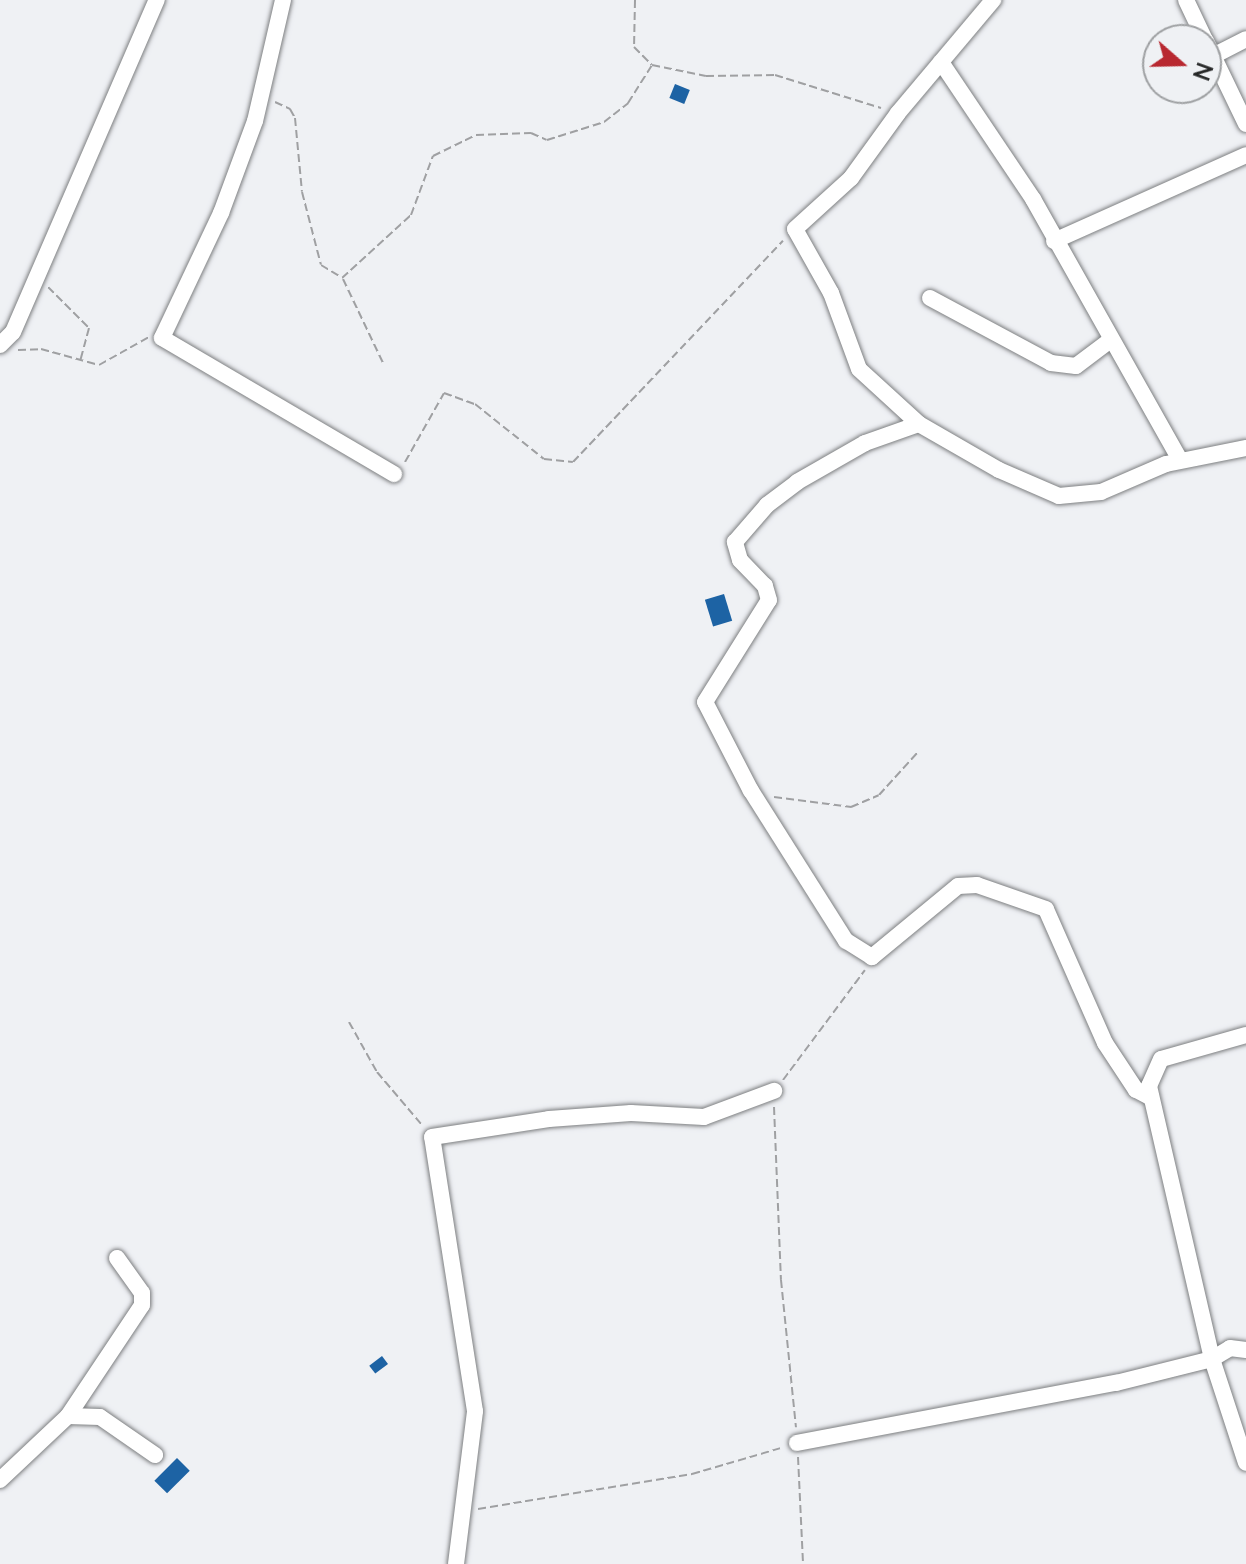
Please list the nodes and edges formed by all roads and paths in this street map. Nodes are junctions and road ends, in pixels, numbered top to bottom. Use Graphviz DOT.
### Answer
graph roads {
  1 [pos="157,0"];
  2 [pos="283,0"];
  3 [pos="635,0"];
  4 [pos="993,0"];
  5 [pos="1186,0"];
  6 [pos="1197,24"];
  7 [pos="1246,39"];
  8 [pos="1222,43"];
  9 [pos="941,62"];
  10 [pos="652,65"];
  11 [pos="1222,75"];
  12 [pos="262,100"];
  13 [pos="898,113"];
  14 [pos="1246,124"];
  15 [pos="1246,155"];
  16 [pos="795,229"];
  17 [pos="1054,241"];
  18 [pos="37,274"];
  19 [pos="342,278"];
  20 [pos="930,298"];
  21 [pos="162,338"];
  22 [pos="1109,341"];
  23 [pos="0,345"];
  24 [pos="79,363"];
  25 [pos="384,365"];
  26 [pos="919,424"];
  27 [pos="1246,448"];
  28 [pos="1180,460"];
  29 [pos="394,474"];
  30 [pos="918,752"];
  31 [pos="751,791"];
  32 [pos="872,957"];
  33 [pos="349,1022"];
  34 [pos="1246,1035"];
  35 [pos="774,1091"];
  36 [pos="1150,1097"];
  37 [pos="432,1137"];
  38 [pos="117,1258"];
  39 [pos="1246,1350"];
  40 [pos="1212,1359"];
  41 [pos="68,1416"];
  42 [pos="797,1443"];
  43 [pos="155,1455"];
  44 [pos="1246,1463"];
  45 [pos="0,1480"];
  46 [pos="466,1511"];
  47 [pos="456,1564"];
  48 [pos="803,1564"];
  1 -- 18 [label="street"];
  2 -- 12 [label="street"];
  3 -- 10 [label="path"];
  4 -- 9 [label="street"];
  5 -- 6 [label="street"];
  7 -- 8 [label="street"];
  9 -- 13 [label="street"];
  9 -- 17 [label="street"];
  10 -- 13 [label="path"];
  10 -- 19 [label="path"];
  11 -- 14 [label="street"];
  12 -- 19 [label="path"];
  12 -- 21 [label="street"];
  13 -- 16 [label="street"];
  15 -- 17 [label="street"];
  16 -- 26 [label="street"];
  16 -- 29 [label="path"];
  17 -- 22 [label="street"];
  18 -- 23 [label="street"];
  18 -- 24 [label="path"];
  19 -- 25 [label="path"];
  20 -- 22 [label="street"];
  21 -- 24 [label="path"];
  21 -- 29 [label="street"];
  22 -- 28 [label="street"];
  23 -- 24 [label="path"];
  26 -- 28 [label="street"];
  26 -- 31 [label="street"];
  27 -- 28 [label="street"];
  30 -- 31 [label="path"];
  31 -- 32 [label="street"];
  32 -- 35 [label="path"];
  32 -- 36 [label="street"];
  33 -- 37 [label="path"];
  34 -- 36 [label="street"];
  35 -- 37 [label="street"];
  35 -- 42 [label="path"];
  36 -- 40 [label="street"];
  37 -- 46 [label="street"];
  38 -- 41 [label="street"];
  39 -- 40 [label="street"];
  40 -- 42 [label="street"];
  40 -- 44 [label="street"];
  41 -- 43 [label="street"];
  41 -- 45 [label="street"];
  42 -- 46 [label="path"];
  42 -- 48 [label="path"];
  46 -- 47 [label="street"];
}
